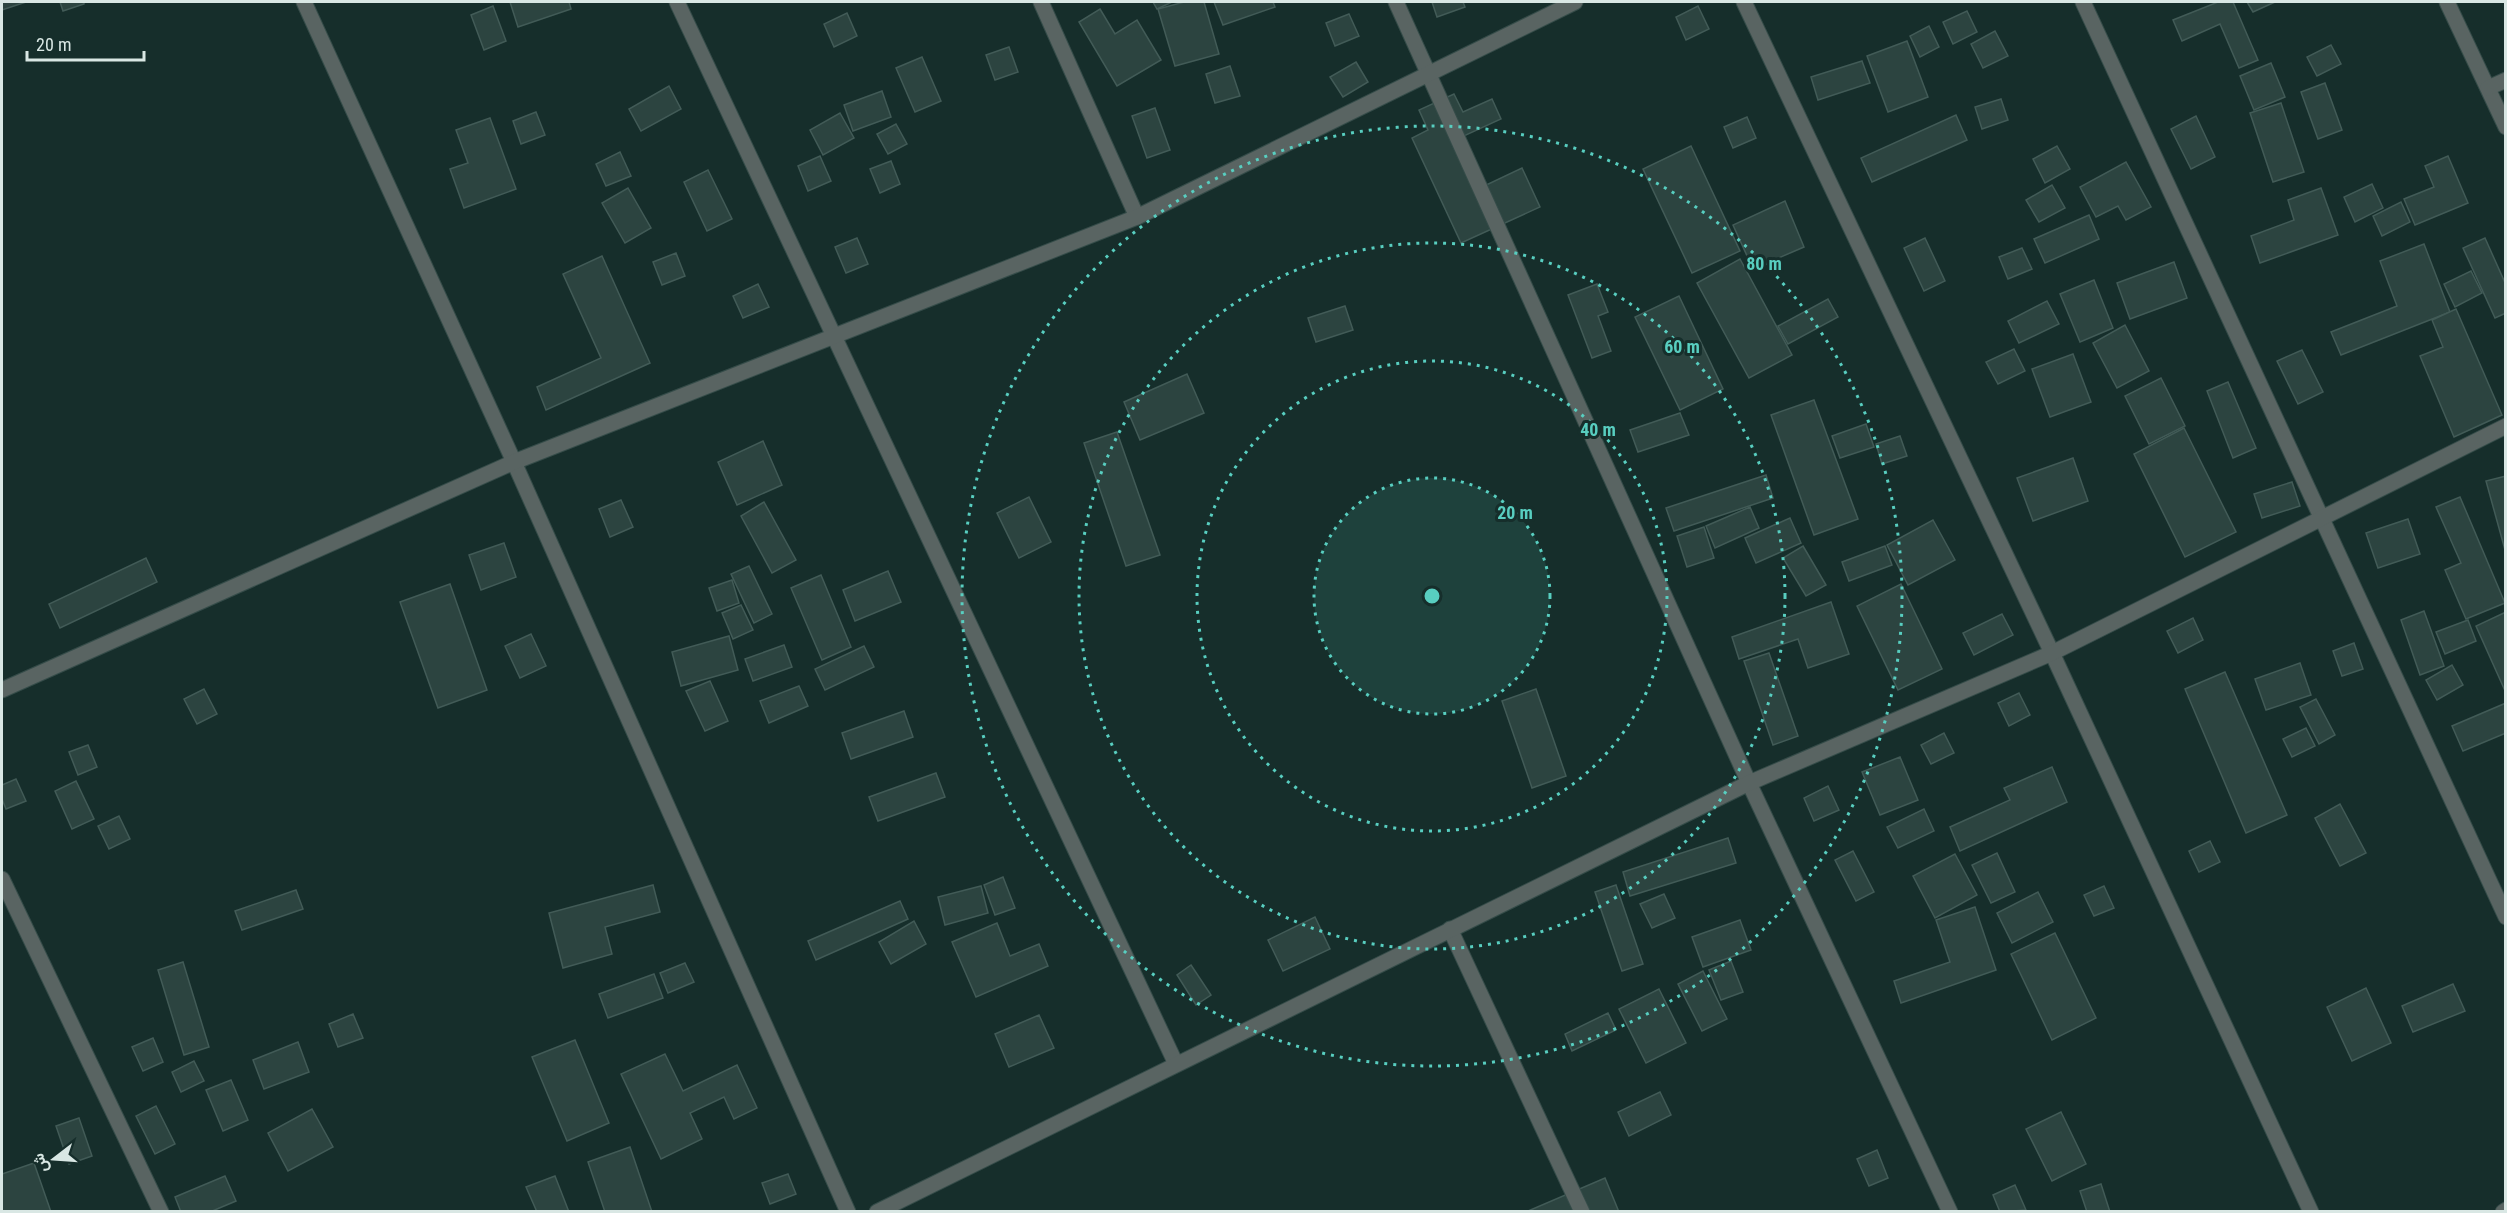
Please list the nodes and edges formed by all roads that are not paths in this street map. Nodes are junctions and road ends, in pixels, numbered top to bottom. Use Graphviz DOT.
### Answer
graph roads {
  1 [pos="304,2"];
  2 [pos="677,2"];
  3 [pos="1041,2"];
  4 [pos="1396,2"];
  5 [pos="1575,2"];
  6 [pos="1744,2"];
  7 [pos="2083,2"];
  8 [pos="2447,2"];
  9 [pos="1430,72"];
  10 [pos="2505,80"];
  11 [pos="2488,88"];
  12 [pos="2505,127"];
  13 [pos="1137,217"];
  14 [pos="835,336"];
  15 [pos="2505,426"];
  16 [pos="514,462"];
  17 [pos="2321,516"];
  18 [pos="2052,653"];
  19 [pos="2,690"];
  20 [pos="1749,783"];
  21 [pos="2,879"];
  22 [pos="2505,917"];
  23 [pos="1450,929"];
  24 [pos="1176,1064"];
  25 [pos="161,1212"];
  26 [pos="848,1212"];
  27 [pos="877,1212"];
  28 [pos="1582,1212"];
  29 [pos="1950,1212"];
  30 [pos="2311,1212"];
  1 -- 16 [label="street"];
  2 -- 14 [label="street"];
  3 -- 13 [label="street"];
  4 -- 9 [label="street"];
  5 -- 9 [label="street"];
  6 -- 18 [label="street"];
  7 -- 17 [label="street"];
  8 -- 11 [label="street"];
  9 -- 13 [label="street"];
  9 -- 20 [label="street"];
  10 -- 11 [label="street"];
  11 -- 12 [label="street"];
  13 -- 14 [label="street"];
  14 -- 16 [label="street"];
  14 -- 24 [label="street"];
  15 -- 17 [label="street"];
  16 -- 19 [label="street"];
  16 -- 26 [label="street"];
  17 -- 18 [label="street"];
  17 -- 22 [label="street"];
  18 -- 20 [label="street"];
  18 -- 30 [label="street"];
  20 -- 23 [label="street"];
  20 -- 29 [label="street"];
  21 -- 25 [label="street"];
  23 -- 24 [label="street"];
  23 -- 28 [label="street"];
  24 -- 27 [label="street"];
}
